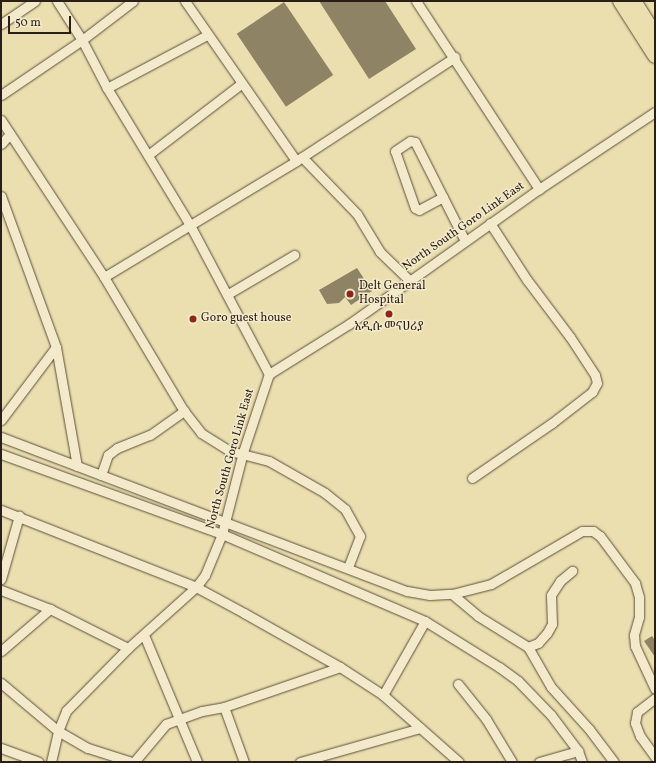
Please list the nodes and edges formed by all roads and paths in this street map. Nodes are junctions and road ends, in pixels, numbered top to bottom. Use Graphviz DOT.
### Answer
graph roads {
  1 [pos="35,1"];
  2 [pos="57,1"];
  3 [pos="132,1"];
  4 [pos="185,1"];
  5 [pos="416,1"];
  6 [pos="628,3"];
  7 [pos="1,24"];
  8 [pos="655,34"];
  9 [pos="207,35"];
  10 [pos="82,40"];
  11 [pos="655,56"];
  12 [pos="454,57"];
  13 [pos="241,84"];
  14 [pos="107,88"];
  15 [pos="1,95"];
  16 [pos="655,112"];
  17 [pos="1,120"];
  18 [pos="10,134"];
  19 [pos="1,144"];
  20 [pos="148,155"];
  21 [pos="299,159"];
  22 [pos="539,189"];
  23 [pos="1,196"];
  24 [pos="443,198"];
  25 [pos="3,210"];
  26 [pos="490,223"];
  27 [pos="190,225"];
  28 [pos="465,241"];
  29 [pos="294,255"];
  30 [pos="104,277"];
  31 [pos="409,280"];
  32 [pos="228,294"];
  33 [pos="56,347"];
  34 [pos="269,374"];
  35 [pos="184,411"];
  36 [pos="1,420"];
  37 [pos="1,437"];
  38 [pos="242,452"];
  39 [pos="1,454"];
  40 [pos="77,466"];
  41 [pos="101,475"];
  42 [pos="472,478"];
  43 [pos="1,510"];
  44 [pos="19,516"];
  45 [pos="224,522"];
  46 [pos="222,534"];
  47 [pos="348,568"];
  48 [pos="572,571"];
  49 [pos="1,579"];
  50 [pos="196,587"];
  51 [pos="1,590"];
  52 [pos="452,594"];
  53 [pos="50,610"];
  54 [pos="425,621"];
  55 [pos="144,635"];
  56 [pos="528,647"];
  57 [pos="128,648"];
  58 [pos="1,651"];
  59 [pos="340,667"];
  60 [pos="1,684"];
  61 [pos="458,684"];
  62 [pos="655,689"];
  63 [pos="383,695"];
  64 [pos="655,698"];
  65 [pos="224,707"];
  66 [pos="180,718"];
  67 [pos="420,728"];
  68 [pos="58,731"];
  69 [pos="2,749"];
  70 [pos="578,751"];
  71 [pos="655,757"];
  72 [pos="305,761"];
  73 [pos="40,762"];
  74 [pos="51,762"];
  75 [pos="133,762"];
  76 [pos="197,762"];
  77 [pos="244,762"];
  78 [pos="459,762"];
  79 [pos="512,762"];
  80 [pos="539,762"];
  81 [pos="582,762"];
  82 [pos="614,762"];
  1 -- 7 [label="street"];
  2 -- 10 [label="street"];
  3 -- 10 [label="street"];
  4 -- 9 [label="street"];
  5 -- 12 [label="street"];
  6 -- 8 [label="main road"];
  6 -- 11 [label="main road"];
  9 -- 13 [label="street"];
  9 -- 14 [label="street"];
  10 -- 14 [label="street"];
  10 -- 15 [label="street"];
  12 -- 21 [label="street"];
  12 -- 22 [label="street"];
  13 -- 20 [label="street"];
  13 -- 21 [label="street"];
  14 -- 20 [label="street"];
  16 -- 22 [label="street, North South Goro Link East"];
  17 -- 18 [label="street"];
  18 -- 19 [label="street"];
  18 -- 30 [label="street"];
  20 -- 27 [label="street"];
  21 -- 27 [label="street"];
  21 -- 31 [label="street"];
  22 -- 26 [label="street, North South Goro Link East"];
  23 -- 25 [label="street"];
  24 -- 24 [label="street"];
  24 -- 28 [label="street"];
  25 -- 33 [label="street"];
  26 -- 28 [label="street, North South Goro Link East"];
  26 -- 42 [label="street"];
  27 -- 30 [label="street"];
  27 -- 32 [label="street"];
  28 -- 31 [label="street, North South Goro Link East"];
  29 -- 32 [label="street"];
  30 -- 35 [label="street"];
  31 -- 34 [label="street, North South Goro Link East"];
  32 -- 34 [label="street"];
  33 -- 36 [label="street"];
  33 -- 40 [label="street"];
  34 -- 38 [label="street, North South Goro Link East"];
  35 -- 38 [label="street"];
  35 -- 41 [label="street"];
  37 -- 40 [label="street"];
  38 -- 45 [label="street, North South Goro Link East"];
  38 -- 47 [label="street"];
  39 -- 46 [label="street"];
  40 -- 41 [label="street"];
  41 -- 45 [label="street"];
  43 -- 44 [label="street"];
  44 -- 49 [label="street"];
  44 -- 50 [label="street"];
  45 -- 46 [label="street, North South Goro Link East"];
  45 -- 47 [label="street"];
  46 -- 50 [label="street, North South Goro Link East"];
  46 -- 54 [label="street"];
  47 -- 52 [label="street"];
  48 -- 56 [label="street"];
  50 -- 55 [label="street, North South Goro Link East"];
  50 -- 59 [label="street"];
  51 -- 53 [label="street"];
  52 -- 56 [label="street"];
  52 -- 62 [label="street"];
  53 -- 57 [label="street"];
  53 -- 58 [label="street"];
  54 -- 63 [label="street"];
  54 -- 70 [label="street"];
  55 -- 57 [label="street, North South Goro Link East"];
  55 -- 66 [label="street"];
  56 -- 82 [label="street"];
  57 -- 68 [label="street, North South Goro Link East"];
  59 -- 63 [label="street"];
  59 -- 65 [label="street"];
  60 -- 68 [label="street"];
  61 -- 79 [label="street"];
  63 -- 67 [label="street"];
  64 -- 71 [label="street"];
  65 -- 66 [label="street"];
  65 -- 77 [label="street"];
  66 -- 75 [label="street"];
  66 -- 76 [label="street"];
  67 -- 72 [label="street"];
  67 -- 78 [label="street"];
  68 -- 74 [label="street, North South Goro Link East"];
  68 -- 75 [label="street"];
  69 -- 73 [label="street"];
  70 -- 80 [label="street"];
  70 -- 81 [label="street"];
}
